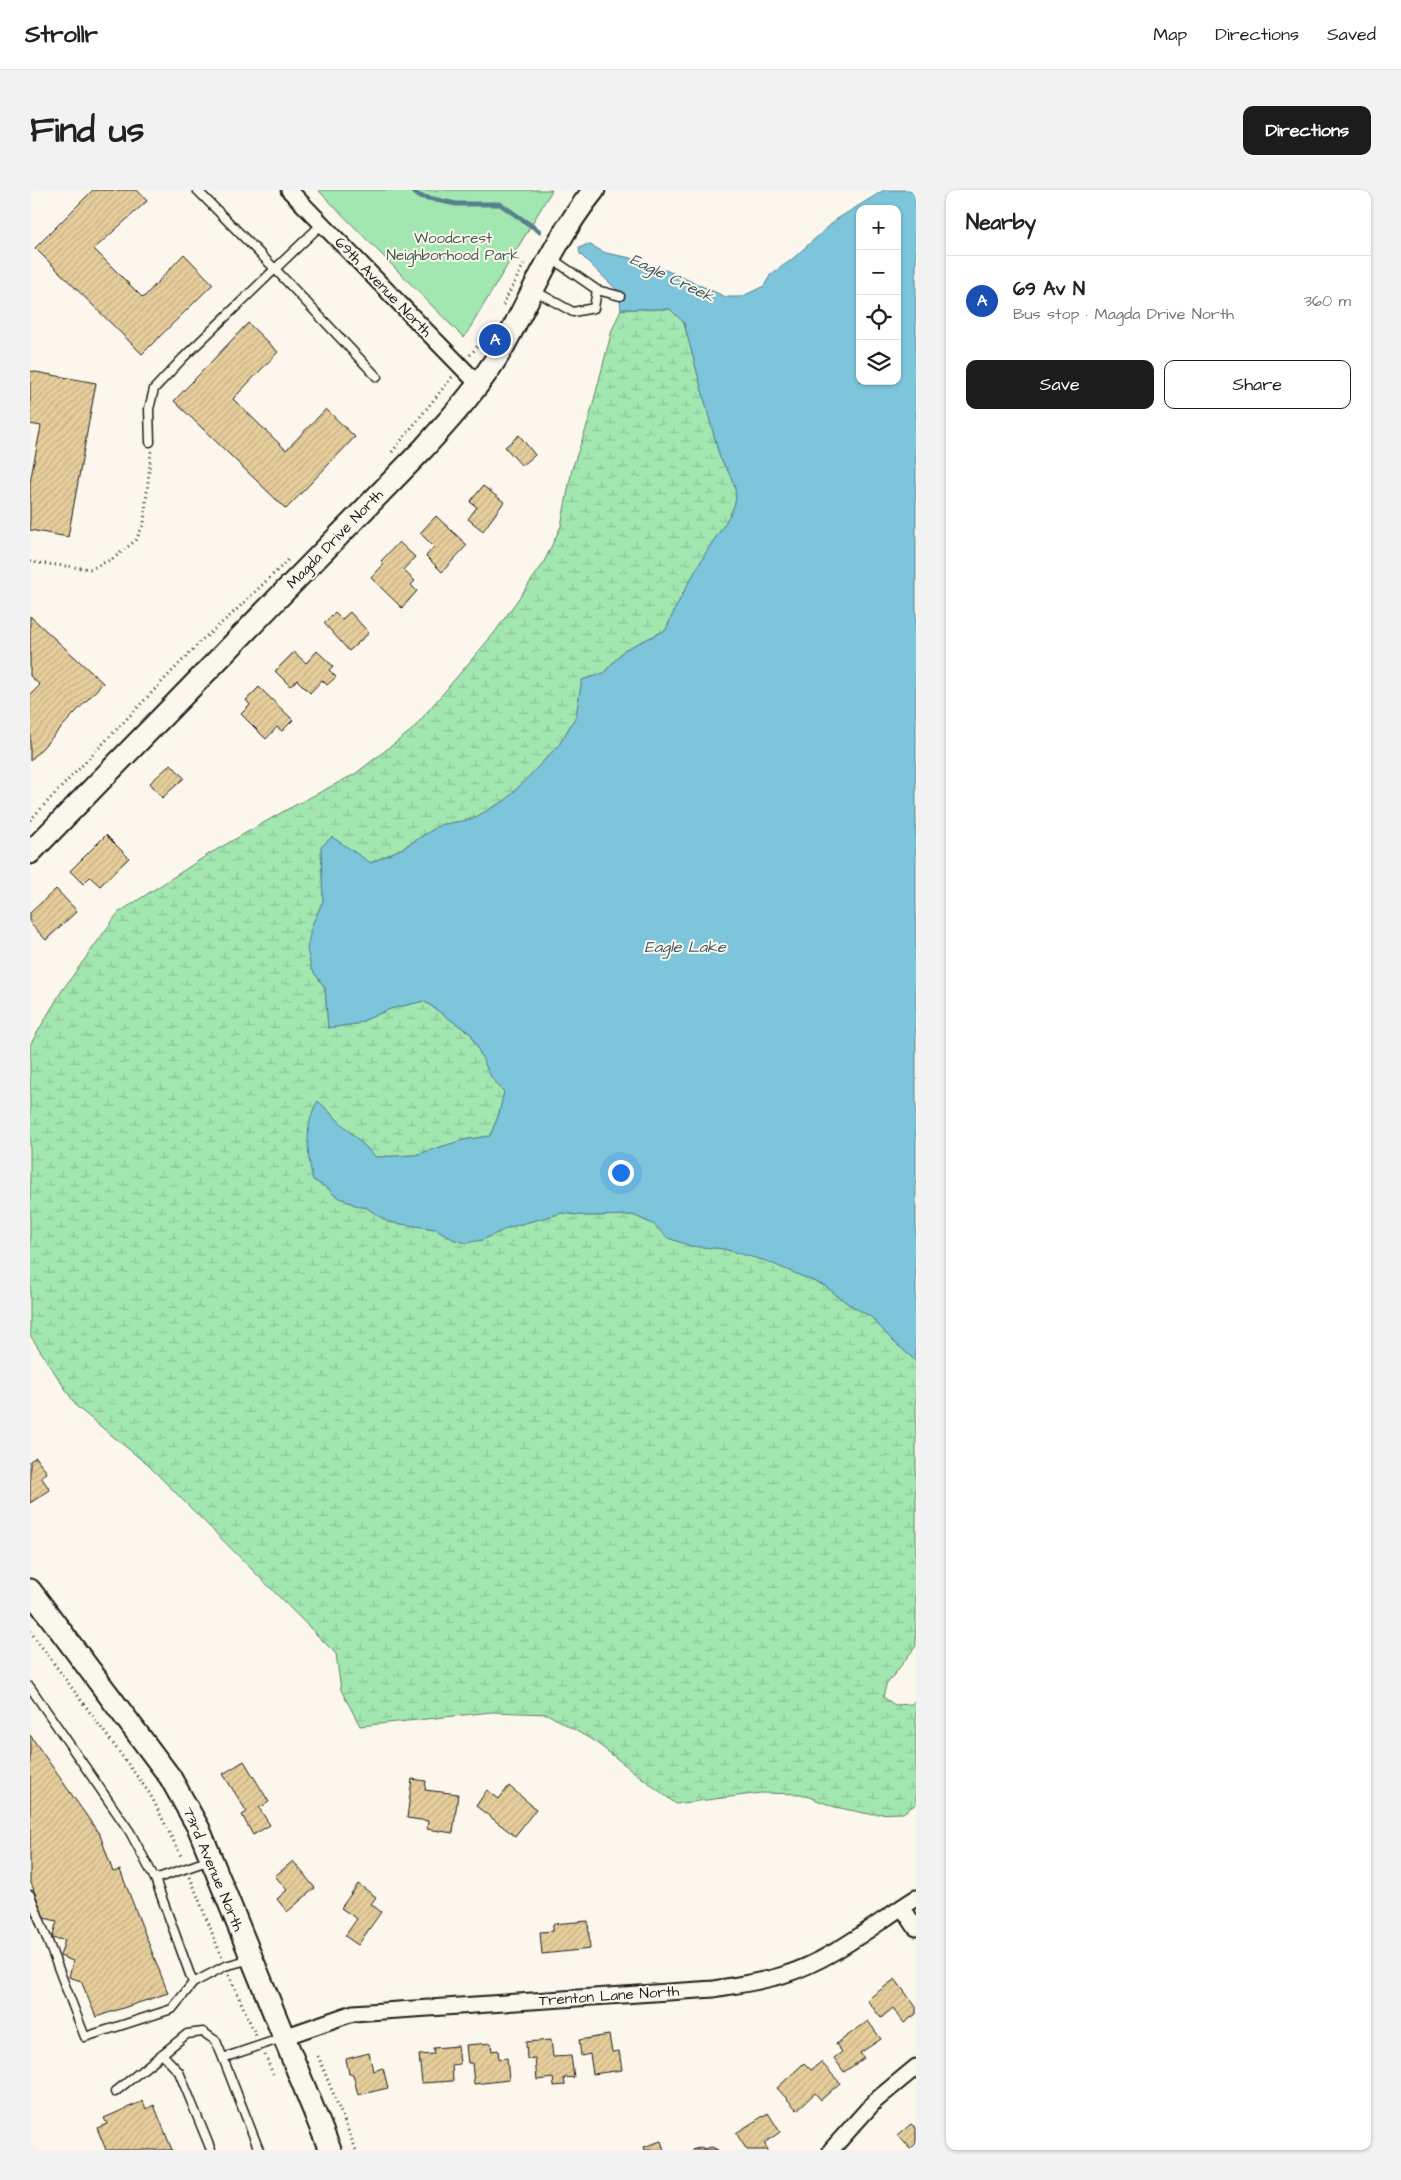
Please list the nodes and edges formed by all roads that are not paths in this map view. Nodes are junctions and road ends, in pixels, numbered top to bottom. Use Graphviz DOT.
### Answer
graph roads {
  1 [pos="197,190"];
  2 [pos="289,190"];
  3 [pos="594,190"];
  4 [pos="322,224"];
  5 [pos="540,256"];
  6 [pos="275,269"];
  7 [pos="532,290"];
  8 [pos="597,290"];
  9 [pos="620,296"];
  10 [pos="377,377"];
  11 [pos="478,384"];
  12 [pos="150,442"];
  13 [pos="30,853"];
  14 [pos="30,1590"];
  15 [pos="30,1687"];
  16 [pos="212,1860"];
  17 [pos="155,1879"];
  18 [pos="30,1895"];
  19 [pos="916,1898"];
  20 [pos="902,1907"];
  21 [pos="916,1928"];
  22 [pos="251,1959"];
  23 [pos="193,1982"];
  24 [pos="284,2037"];
  25 [pos="162,2054"];
  26 [pos="223,2058"];
  27 [pos="916,2067"];
  28 [pos="115,2092"];
  29 [pos="211,2150"];
  30 [pos="259,2150"];
  31 [pos="330,2150"];
  32 [pos="831,2150"];
  1 -- 6 [label="lane"];
  2 -- 4 [label="street, 69th Avenue North"];
  3 -- 5 [label="street, Magda Drive North"];
  4 -- 6 [label="lane"];
  4 -- 11 [label="street, 69th Avenue North"];
  5 -- 7 [label="street, Magda Drive North"];
  5 -- 8 [label="lane"];
  6 -- 10 [label="lane"];
  6 -- 12 [label="lane"];
  7 -- 8 [label="lane"];
  7 -- 11 [label="street, Magda Drive North"];
  8 -- 9 [label="lane"];
  11 -- 13 [label="street, Magda Drive North"];
  14 -- 16 [label="street, 73rd Avenue North"];
  15 -- 17 [label="lane"];
  16 -- 17 [label="lane"];
  16 -- 22 [label="street, 73rd Avenue North"];
  17 -- 23 [label="lane"];
  18 -- 23 [label="lane"];
  19 -- 20 [label="street, Trenton Lane North"];
  20 -- 21 [label="street"];
  20 -- 24 [label="street, Trenton Lane North"];
  22 -- 23 [label="lane"];
  22 -- 24 [label="street, 73rd Avenue North"];
  24 -- 26 [label="lane"];
  24 -- 31 [label="street, 73rd Avenue North"];
  25 -- 26 [label="lane"];
  25 -- 28 [label="lane"];
  25 -- 29 [label="lane"];
  26 -- 30 [label="lane"];
  27 -- 32 [label="street"];
}
